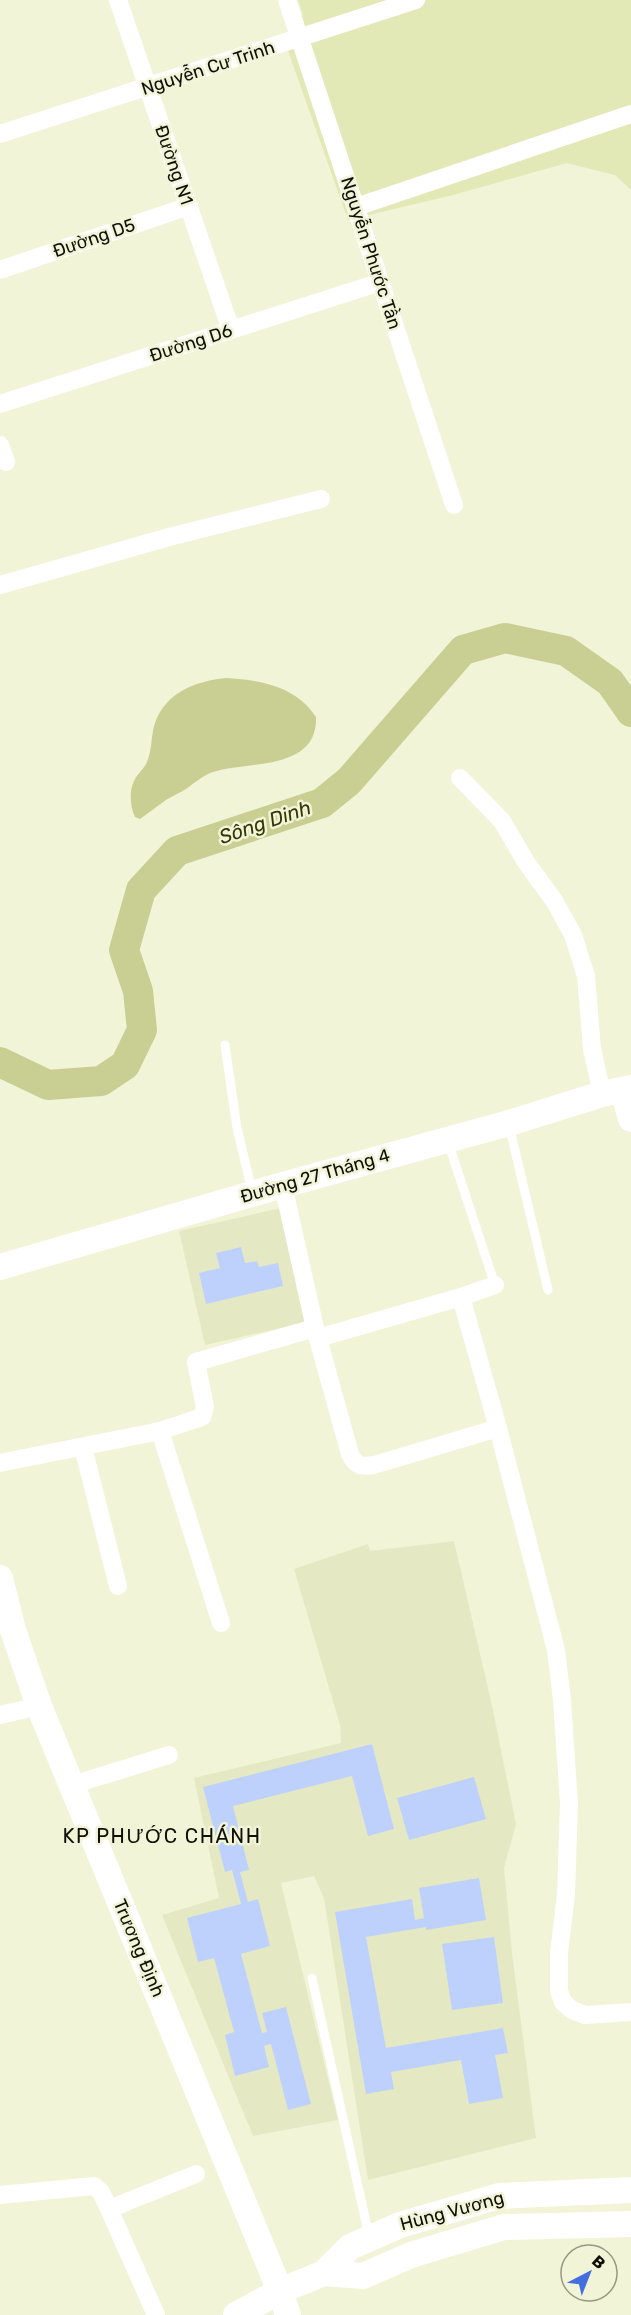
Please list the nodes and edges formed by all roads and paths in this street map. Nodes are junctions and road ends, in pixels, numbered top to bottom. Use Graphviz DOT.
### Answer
graph roads {
  1 [pos="118,0"];
  2 [pos="287,0"];
  3 [pos="416,0"];
  4 [pos="300,38"];
  5 [pos="147,87"];
  6 [pos="631,116"];
  7 [pos="0,134"];
  8 [pos="189,206"];
  9 [pos="356,207"];
  10 [pos="0,270"];
  11 [pos="381,282"];
  12 [pos="231,330"];
  13 [pos="0,404"];
  14 [pos="321,499"];
  15 [pos="454,505"];
  16 [pos="0,585"];
  17 [pos="460,778"];
  18 [pos="225,1045"];
  19 [pos="619,1091"];
  20 [pos="631,1119"];
  21 [pos="508,1123"];
  22 [pos="448,1139"];
  23 [pos="283,1185"];
  24 [pos="253,1194"];
  25 [pos="0,1267"];
  26 [pos="495,1285"];
  27 [pos="548,1290"];
  28 [pos="460,1297"];
  29 [pos="316,1333"];
  30 [pos="498,1428"];
  31 [pos="160,1431"];
  32 [pos="83,1447"];
  33 [pos="0,1463"];
  34 [pos="0,1578"];
  35 [pos="118,1586"];
  36 [pos="221,1623"];
  37 [pos="39,1706"];
  38 [pos="0,1715"];
  39 [pos="169,1755"];
  40 [pos="72,1785"];
  41 [pos="312,1978"];
  42 [pos="631,2012"];
  43 [pos="196,2174"];
  44 [pos="631,2190"];
  45 [pos="0,2194"];
  46 [pos="109,2209"];
  47 [pos="631,2224"];
  48 [pos="369,2238"];
  49 [pos="324,2273"];
  50 [pos="284,2303"];
  51 [pos="156,2315"];
  52 [pos="236,2315"];
  1 -- 5 [label="street, Đường N1"];
  2 -- 4 [label="street, Nguyễn Phước Tần"];
  3 -- 4 [label="street, Nguyễn Cư Trinh"];
  4 -- 5 [label="street, Nguyễn Cư Trinh"];
  4 -- 9 [label="street, Nguyễn Phước Tần"];
  5 -- 7 [label="street, Nguyễn Cư Trinh"];
  5 -- 8 [label="street, Đường N1"];
  6 -- 9 [label="street"];
  8 -- 10 [label="street, Đường D5"];
  8 -- 12 [label="street, Đường N1"];
  9 -- 11 [label="street, Nguyễn Phước Tần"];
  11 -- 12 [label="street, Đường D6"];
  11 -- 15 [label="street, Nguyễn Phước Tần"];
  12 -- 13 [label="street, Đường D6"];
  14 -- 16 [label="street"];
  17 -- 19 [label="street"];
  18 -- 24 [label="lane"];
  19 -- 20 [label="street"];
  19 -- 21 [label="street, Đường 27 Tháng 4"];
  21 -- 22 [label="street, Đường 27 Tháng 4"];
  21 -- 27 [label="lane"];
  22 -- 23 [label="street, Đường 27 Tháng 4"];
  22 -- 26 [label="lane"];
  23 -- 24 [label="street, Đường 27 Tháng 4"];
  23 -- 29 [label="street"];
  24 -- 25 [label="street, Đường 27 Tháng 4"];
  26 -- 28 [label="street"];
  28 -- 29 [label="street"];
  28 -- 30 [label="street"];
  29 -- 30 [label="street"];
  29 -- 31 [label="street"];
  30 -- 42 [label="street"];
  31 -- 32 [label="street"];
  31 -- 36 [label="street"];
  32 -- 33 [label="street"];
  32 -- 35 [label="street"];
  34 -- 37 [label="street, Trương Định"];
  37 -- 38 [label="street"];
  37 -- 40 [label="street, Trương Định"];
  39 -- 40 [label="street"];
  40 -- 50 [label="street, Trương Định"];
  41 -- 48 [label="lane"];
  43 -- 46 [label="street"];
  44 -- 48 [label="street, Hùng Vương"];
  45 -- 46 [label="street"];
  46 -- 51 [label="street"];
  47 -- 49 [label="street, Hùng Vương"];
  48 -- 49 [label="street, Hùng Vương"];
  49 -- 50 [label="street, Hùng Vương"];
  50 -- 52 [label="street, Hùng Vương"];
}
